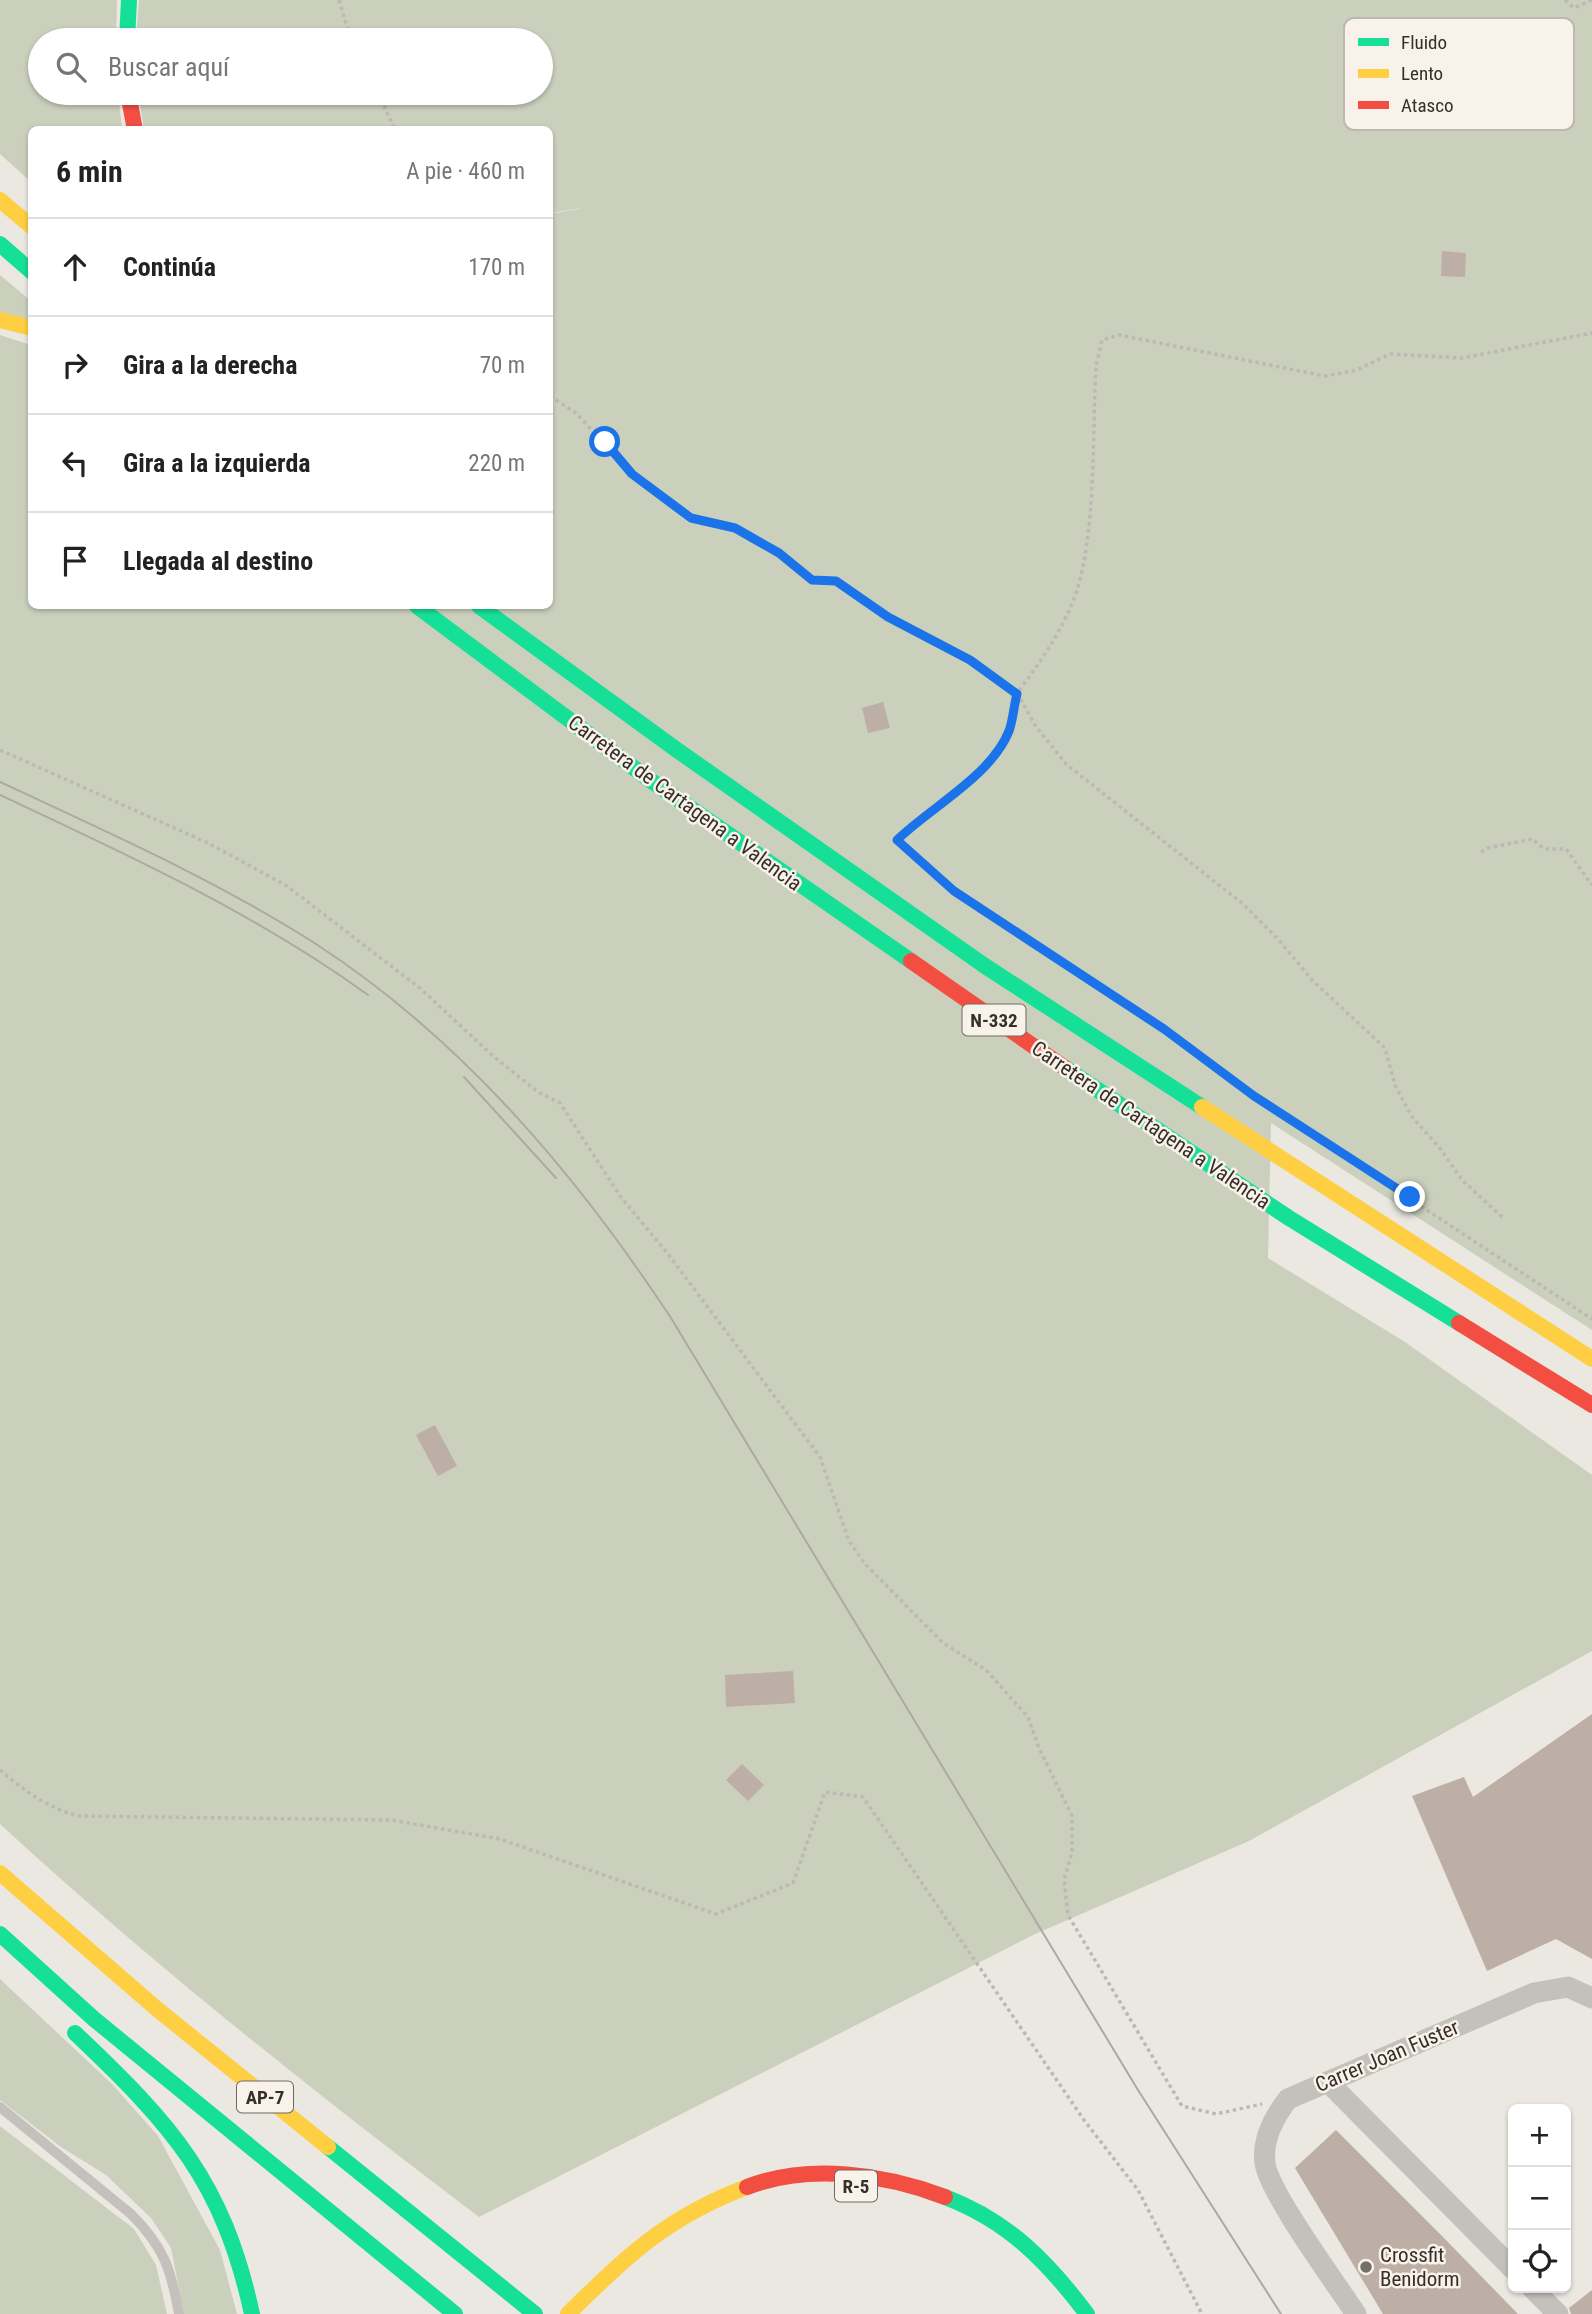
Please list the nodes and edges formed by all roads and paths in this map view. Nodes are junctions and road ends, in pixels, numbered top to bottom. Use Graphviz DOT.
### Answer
graph roads {
  1 [pos="129,0"];
  2 [pos="339,0"];
  3 [pos="1565,0"];
  4 [pos="1592,0"];
  5 [pos="128,28"];
  6 [pos="347,28"];
  7 [pos="130,105"];
  8 [pos="384,105"];
  9 [pos="134,126"];
  10 [pos="393,126"];
  11 [pos="0,200"];
  12 [pos="28,224"];
  13 [pos="0,244"];
  14 [pos="28,268"];
  15 [pos="0,320"];
  16 [pos="28,327"];
  17 [pos="1592,333"];
  18 [pos="553,398"];
  19 [pos="421,609"];
  20 [pos="483,609"];
  21 [pos="511,609"];
  22 [pos="1017,694"];
  23 [pos="0,750"];
  24 [pos="677,750"];
  25 [pos="1481,852"];
  26 [pos="1592,885"];
  27 [pos="1502,1217"];
  28 [pos="1289,1218"];
  29 [pos="1377,1293"];
  30 [pos="1592,1319"];
  31 [pos="1592,1359"];
  32 [pos="1592,1405"];
  33 [pos="0,1770"];
  34 [pos="0,1872"];
  35 [pos="0,1934"];
  36 [pos="1590,1997"];
  37 [pos="59,2017"];
  38 [pos="1328,2081"];
  39 [pos="1288,2099"];
  40 [pos="0,2107"];
  41 [pos="1508,2264"];
  42 [pos="616,2274"];
  43 [pos="1537,2293"];
  44 [pos="179,2314"];
  45 [pos="252,2314"];
  46 [pos="455,2314"];
  47 [pos="536,2314"];
  48 [pos="568,2314"];
  49 [pos="586,2314"];
  50 [pos="1071,2314"];
  51 [pos="1087,2314"];
  52 [pos="1202,2314"];
  53 [pos="1356,2314"];
  54 [pos="1558,2314"];
  1 -- 5 [label="highway"];
  2 -- 6 [label="path"];
  3 -- 4 [label="path"];
  7 -- 9 [label="highway"];
  8 -- 10 [label="path"];
  11 -- 12 [label="highway"];
  13 -- 14 [label="highway"];
  15 -- 16 [label="highway"];
  17 -- 22 [label="path"];
  18 -- 22 [label="path"];
  19 -- 28 [label="highway, Carretera de Cartagena a Valencia / N-332"];
  20 -- 24 [label="highway, Carretera de Cartagena a Valencia / N-332"];
  21 -- 24 [label="highway"];
  22 -- 27 [label="path"];
  22 -- 30 [label="path"];
  23 -- 39 [label="path"];
  24 -- 31 [label="highway, Carretera de Cartagena a Valencia / N-332"];
  25 -- 26 [label="path"];
  28 -- 29 [label="highway"];
  28 -- 32 [label="highway, Carretera de Cartagena a Valencia / N-332"];
  33 -- 52 [label="path"];
  34 -- 47 [label="highway, AP-7"];
  35 -- 46 [label="highway, AP-7"];
  36 -- 38 [label="street, Carrer Joan Fuster"];
  37 -- 45 [label="highway"];
  38 -- 39 [label="street, Carrer Joan Fuster"];
  38 -- 41 [label="street"];
  39 -- 53 [label="street"];
  40 -- 44 [label="lane"];
  42 -- 48 [label="highway"];
  42 -- 49 [label="highway, R-5"];
  42 -- 50 [label="highway, R-5"];
  42 -- 51 [label="highway"];
  43 -- 54 [label="street"];
}
